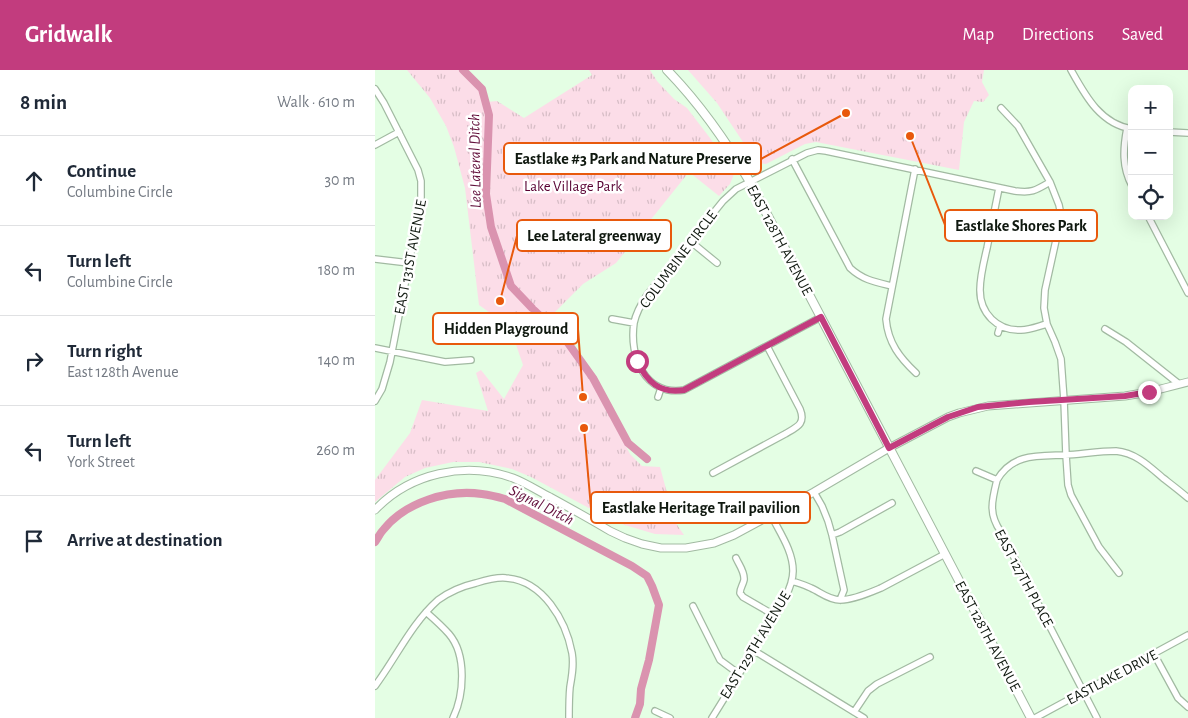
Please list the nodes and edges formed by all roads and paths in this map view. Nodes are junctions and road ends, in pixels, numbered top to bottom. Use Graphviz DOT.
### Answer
graph roads {
  1 [pos="667,70"];
  2 [pos="1071,70"];
  3 [pos="375,90"];
  4 [pos="1001,108"];
  5 [pos="1128,127"];
  6 [pos="1129,130"];
  7 [pos="399,132"];
  8 [pos="1173,132"];
  9 [pos="1188,134"];
  10 [pos="375,145"];
  11 [pos="792,160"];
  12 [pos="915,169"];
  13 [pos="1128,177"];
  14 [pos="750,182"];
  15 [pos="1050,182"];
  16 [pos="999,188"];
  17 [pos="1150,220"];
  18 [pos="690,241"];
  19 [pos="375,259"];
  20 [pos="409,263"];
  21 [pos="717,263"];
  22 [pos="892,286"];
  23 [pos="1188,293"];
  24 [pos="821,317"];
  25 [pos="611,319"];
  26 [pos="635,323"];
  27 [pos="1047,324"];
  28 [pos="1000,326"];
  29 [pos="1105,329"];
  30 [pos="998,333"];
  31 [pos="767,346"];
  32 [pos="375,348"];
  33 [pos="392,352"];
  34 [pos="471,360"];
  35 [pos="916,373"];
  36 [pos="1188,382"];
  37 [pos="1179,384"];
  38 [pos="661,388"];
  39 [pos="658,397"];
  40 [pos="1064,400"];
  41 [pos="375,401"];
  42 [pos="803,418"];
  43 [pos="809,420"];
  44 [pos="889,448"];
  45 [pos="1066,455"];
  46 [pos="976,471"];
  47 [pos="713,473"];
  48 [pos="997,480"];
  49 [pos="814,492"];
  50 [pos="1188,498"];
  51 [pos="891,504"];
  52 [pos="375,510"];
  53 [pos="771,515"];
  54 [pos="832,535"];
  55 [pos="945,554"];
  56 [pos="736,558"];
  57 [pos="1119,573"];
  58 [pos="792,581"];
  59 [pos="840,600"];
  60 [pos="693,606"];
  61 [pos="426,612"];
  62 [pos="774,615"];
  63 [pos="1188,635"];
  64 [pos="753,650"];
  65 [pos="1154,654"];
  66 [pos="930,657"];
  67 [pos="739,674"];
  68 [pos="375,686"];
  69 [pos="1084,692"];
  70 [pos="1188,707"];
  71 [pos="655,711"];
  72 [pos="854,712"];
  73 [pos="453,718"];
  74 [pos="569,718"];
  75 [pos="670,718"];
  76 [pos="712,718"];
  77 [pos="864,718"];
  78 [pos="1031,718"];
  79 [pos="1035,718"];
  80 [pos="1097,718"];
  1 -- 14 [label="main road, EAST 128TH AVENUE"];
  2 -- 5 [label="street"];
  3 -- 7 [label="street, EAST 131ST AVENUE"];
  4 -- 15 [label="street"];
  6 -- 13 [label="street"];
  7 -- 10 [label="street"];
  7 -- 20 [label="street, EAST 131ST AVENUE"];
  8 -- 9 [label="street"];
  11 -- 12 [label="street, COLUMBINE CIRCLE"];
  11 -- 14 [label="street, COLUMBINE CIRCLE"];
  11 -- 22 [label="street"];
  12 -- 16 [label="street, COLUMBINE CIRCLE"];
  12 -- 22 [label="street"];
  14 -- 18 [label="street, COLUMBINE CIRCLE"];
  14 -- 24 [label="main road, EAST 128TH AVENUE"];
  15 -- 16 [label="street, COLUMBINE CIRCLE"];
  15 -- 27 [label="street"];
  16 -- 28 [label="street"];
  17 -- 23 [label="street"];
  18 -- 21 [label="street"];
  18 -- 26 [label="street, COLUMBINE CIRCLE"];
  19 -- 20 [label="street"];
  20 -- 33 [label="street, EAST 131ST AVENUE"];
  22 -- 35 [label="street"];
  24 -- 31 [label="street"];
  24 -- 44 [label="main road, EAST 128TH AVENUE"];
  25 -- 26 [label="street, COLUMBINE CIRCLE"];
  26 -- 38 [label="street, COLUMBINE CIRCLE"];
  27 -- 28 [label="street"];
  27 -- 40 [label="street"];
  28 -- 30 [label="street"];
  29 -- 37 [label="street"];
  31 -- 38 [label="street"];
  31 -- 42 [label="street"];
  32 -- 33 [label="street"];
  33 -- 34 [label="street"];
  33 -- 41 [label="street, EAST 131ST AVENUE"];
  36 -- 37 [label="street"];
  37 -- 40 [label="street"];
  38 -- 39 [label="street"];
  40 -- 44 [label="street"];
  40 -- 45 [label="street"];
  42 -- 43 [label="street"];
  42 -- 47 [label="street"];
  44 -- 49 [label="street"];
  44 -- 55 [label="main road, EAST 128TH AVENUE"];
  45 -- 48 [label="street"];
  45 -- 50 [label="street"];
  45 -- 57 [label="street"];
  46 -- 48 [label="street"];
  48 -- 69 [label="street, EAST 127TH PLACE"];
  49 -- 53 [label="street"];
  49 -- 54 [label="street"];
  51 -- 54 [label="street"];
  52 -- 53 [label="street"];
  53 -- 58 [label="street, EAST 129TH AVENUE"];
  54 -- 59 [label="street"];
  55 -- 59 [label="street"];
  55 -- 78 [label="main road, EAST 128TH AVENUE"];
  56 -- 62 [label="street"];
  58 -- 59 [label="street"];
  58 -- 62 [label="street, EAST 129TH AVENUE"];
  60 -- 67 [label="street"];
  61 -- 68 [label="street"];
  61 -- 73 [label="street"];
  61 -- 74 [label="street"];
  62 -- 64 [label="street, EAST 129TH AVENUE"];
  63 -- 65 [label="street, EASTLAKE DRIVE"];
  64 -- 67 [label="street, EAST 129TH AVENUE"];
  64 -- 72 [label="street"];
  65 -- 69 [label="street, EASTLAKE DRIVE"];
  65 -- 70 [label="street"];
  66 -- 72 [label="street"];
  67 -- 76 [label="street, EAST 129TH AVENUE"];
  69 -- 79 [label="street, EASTLAKE DRIVE"];
  69 -- 80 [label="street, EAST 127TH PLACE"];
  71 -- 75 [label="street"];
  72 -- 77 [label="street"];
}
